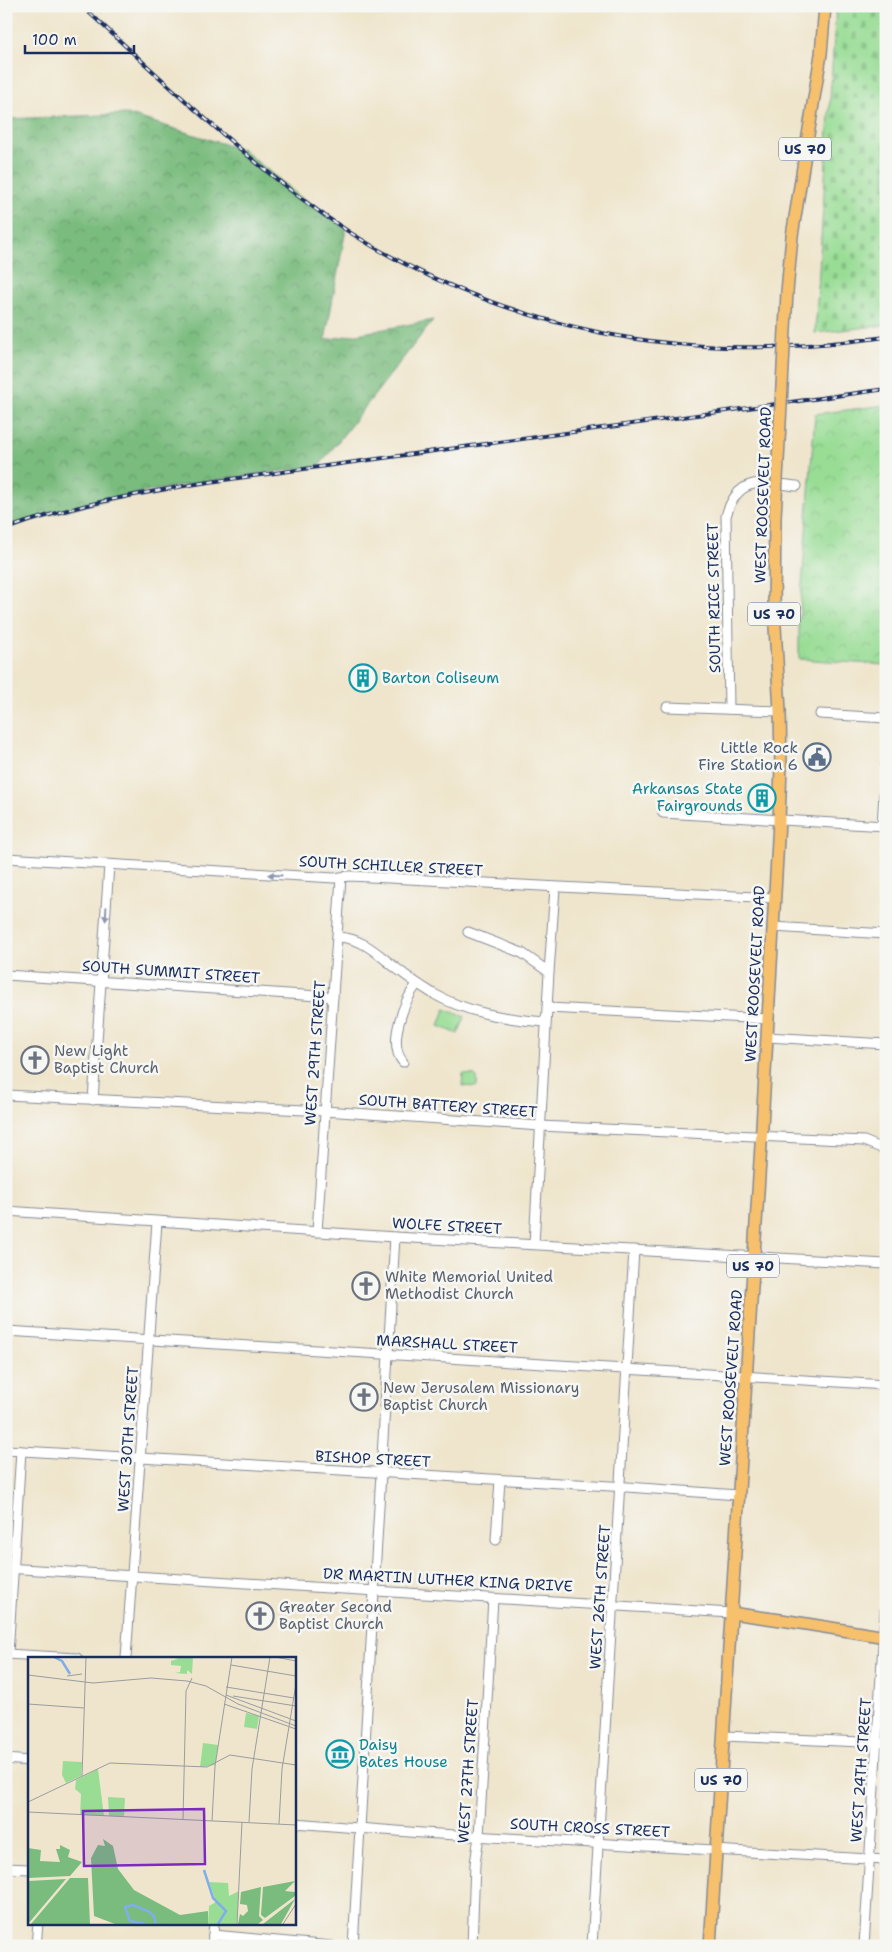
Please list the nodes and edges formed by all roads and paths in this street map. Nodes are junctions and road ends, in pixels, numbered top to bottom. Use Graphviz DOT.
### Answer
graph roads {
  1 [pos="825,6"];
  2 [pos="797,486"];
  3 [pos="667,707"];
  4 [pos="729,708"];
  5 [pos="780,711"];
  6 [pos="820,714"];
  7 [pos="886,718"];
  8 [pos="886,764"];
  9 [pos="663,813"];
  10 [pos="779,821"];
  11 [pos="884,826"];
  12 [pos="6,858"];
  13 [pos="109,865"];
  14 [pos="341,876"];
  15 [pos="555,888"];
  16 [pos="774,898"];
  17 [pos="773,928"];
  18 [pos="468,932"];
  19 [pos="886,934"];
  20 [pos="337,937"];
  21 [pos="549,972"];
  22 [pos="6,975"];
  23 [pos="102,981"];
  24 [pos="417,984"];
  25 [pos="333,997"];
  26 [pos="548,1008"];
  27 [pos="768,1019"];
  28 [pos="546,1022"];
  29 [pos="767,1037"];
  30 [pos="886,1044"];
  31 [pos="403,1062"];
  32 [pos="6,1095"];
  33 [pos="93,1100"];
  34 [pos="325,1111"];
  35 [pos="540,1126"];
  36 [pos="761,1137"];
  37 [pos="886,1150"];
  38 [pos="6,1211"];
  39 [pos="157,1222"];
  40 [pos="317,1232"];
  41 [pos="395,1237"];
  42 [pos="534,1244"];
  43 [pos="634,1250"];
  44 [pos="753,1255"];
  45 [pos="886,1264"];
  46 [pos="6,1331"];
  47 [pos="149,1339"];
  48 [pos="389,1354"];
  49 [pos="628,1368"];
  50 [pos="746,1376"];
  51 [pos="886,1384"];
  52 [pos="6,1450"];
  53 [pos="21,1451"];
  54 [pos="140,1458"];
  55 [pos="382,1473"];
  56 [pos="500,1480"];
  57 [pos="620,1486"];
  58 [pos="738,1495"];
  59 [pos="496,1540"];
  60 [pos="10,1568"];
  61 [pos="132,1576"];
  62 [pos="375,1591"];
  63 [pos="886,1596"];
  64 [pos="493,1599"];
  65 [pos="613,1605"];
  66 [pos="731,1613"];
  67 [pos="884,1637"];
  68 [pos="7,1654"];
  69 [pos="60,1657"];
  70 [pos="126,1657"];
  71 [pos="724,1736"];
  72 [pos="881,1743"];
  73 [pos="6,1759"];
  74 [pos="28,1762"];
  75 [pos="295,1823"];
  76 [pos="361,1828"];
  77 [pos="479,1836"];
  78 [pos="598,1842"];
  79 [pos="716,1849"];
  80 [pos="869,1859"];
  81 [pos="886,1860"];
  82 [pos="6,1868"];
  83 [pos="28,1869"];
  84 [pos="38,1924"];
  85 [pos="214,1924"];
  86 [pos="213,1935"];
  87 [pos="36,1946"];
  88 [pos="212,1946"];
  89 [pos="332,1946"];
  90 [pos="353,1946"];
  91 [pos="472,1946"];
  92 [pos="592,1946"];
  93 [pos="710,1946"];
  94 [pos="864,1946"];
  1 -- 5 [label="main road, WEST ROOSEVELT ROAD / US 70, bridge"];
  2 -- 4 [label="street, SOUTH RICE STREET"];
  3 -- 4 [label="street"];
  4 -- 5 [label="street"];
  5 -- 10 [label="main road, WEST ROOSEVELT ROAD / US 70"];
  6 -- 7 [label="street"];
  8 -- 11 [label="street"];
  9 -- 10 [label="street"];
  10 -- 11 [label="street"];
  10 -- 16 [label="main road, WEST ROOSEVELT ROAD / US 70"];
  12 -- 13 [label="street, SOUTH SCHILLER STREET"];
  14 -- 13 [label="street, SOUTH SCHILLER STREET, one-way"];
  13 -- 23 [label="street, one-way"];
  14 -- 15 [label="street, SOUTH SCHILLER STREET"];
  14 -- 20 [label="street, WEST 29TH STREET"];
  15 -- 16 [label="street, SOUTH SCHILLER STREET"];
  15 -- 21 [label="street"];
  16 -- 17 [label="main road, WEST ROOSEVELT ROAD / US 70"];
  17 -- 19 [label="street"];
  17 -- 27 [label="main road, WEST ROOSEVELT ROAD / US 70"];
  18 -- 21 [label="street"];
  20 -- 24 [label="street"];
  20 -- 25 [label="street, WEST 29TH STREET"];
  21 -- 26 [label="street"];
  22 -- 23 [label="street, SOUTH SUMMIT STREET"];
  23 -- 25 [label="street, SOUTH SUMMIT STREET"];
  23 -- 33 [label="street"];
  24 -- 28 [label="street"];
  24 -- 31 [label="street"];
  25 -- 34 [label="street, WEST 29TH STREET"];
  26 -- 27 [label="street"];
  26 -- 28 [label="street"];
  27 -- 29 [label="main road, WEST ROOSEVELT ROAD / US 70"];
  28 -- 35 [label="street"];
  29 -- 30 [label="street"];
  29 -- 36 [label="main road, WEST ROOSEVELT ROAD / US 70"];
  32 -- 33 [label="street, SOUTH BATTERY STREET"];
  33 -- 34 [label="street, SOUTH BATTERY STREET"];
  34 -- 35 [label="street, SOUTH BATTERY STREET"];
  34 -- 40 [label="street, WEST 29TH STREET"];
  35 -- 36 [label="street, SOUTH BATTERY STREET"];
  35 -- 42 [label="street"];
  36 -- 37 [label="street, SOUTH BATTERY STREET"];
  36 -- 44 [label="main road, WEST ROOSEVELT ROAD / US 70"];
  38 -- 39 [label="street, WOLFE STREET"];
  39 -- 40 [label="street, WOLFE STREET"];
  39 -- 47 [label="street, WEST 30TH STREET"];
  40 -- 41 [label="street, WOLFE STREET"];
  41 -- 42 [label="street, WOLFE STREET"];
  41 -- 48 [label="street"];
  42 -- 43 [label="street, WOLFE STREET"];
  43 -- 44 [label="street, WOLFE STREET"];
  43 -- 49 [label="street, WEST 26TH STREET"];
  44 -- 45 [label="street, WOLFE STREET"];
  44 -- 50 [label="main road, WEST ROOSEVELT ROAD / US 70"];
  46 -- 47 [label="street, MARSHALL STREET"];
  47 -- 48 [label="street, MARSHALL STREET"];
  47 -- 54 [label="street, WEST 30TH STREET"];
  48 -- 49 [label="street, MARSHALL STREET"];
  48 -- 55 [label="street"];
  49 -- 50 [label="street, MARSHALL STREET"];
  49 -- 57 [label="street, WEST 26TH STREET"];
  50 -- 51 [label="street, MARSHALL STREET"];
  50 -- 58 [label="main road, WEST ROOSEVELT ROAD / US 70"];
  52 -- 53 [label="street, BISHOP STREET"];
  53 -- 54 [label="street, BISHOP STREET"];
  53 -- 60 [label="street"];
  54 -- 55 [label="street, BISHOP STREET"];
  54 -- 61 [label="street, WEST 30TH STREET"];
  55 -- 56 [label="street, BISHOP STREET"];
  55 -- 62 [label="street"];
  56 -- 57 [label="street, BISHOP STREET"];
  56 -- 59 [label="street"];
  57 -- 58 [label="street, BISHOP STREET"];
  57 -- 65 [label="street, WEST 26TH STREET"];
  58 -- 66 [label="main road, WEST ROOSEVELT ROAD / US 70"];
  60 -- 61 [label="street, DR MARTIN LUTHER KING DRIVE"];
  60 -- 68 [label="street"];
  61 -- 62 [label="street, DR MARTIN LUTHER KING DRIVE"];
  61 -- 70 [label="street, WEST 30TH STREET"];
  62 -- 64 [label="street, DR MARTIN LUTHER KING DRIVE"];
  62 -- 76 [label="street"];
  63 -- 67 [label="street, WEST 24TH STREET"];
  64 -- 65 [label="street, DR MARTIN LUTHER KING DRIVE"];
  64 -- 77 [label="street, WEST 27TH STREET"];
  65 -- 66 [label="street, DR MARTIN LUTHER KING DRIVE"];
  65 -- 78 [label="street, WEST 26TH STREET"];
  66 -- 67 [label="main road, DR MARTIN LUTHER KING DRIVE"];
  66 -- 71 [label="main road, WEST ROOSEVELT ROAD / US 70"];
  67 -- 72 [label="street, WEST 24TH STREET"];
  68 -- 69 [label="street"];
  71 -- 72 [label="street"];
  71 -- 79 [label="main road, WEST ROOSEVELT ROAD / US 70"];
  72 -- 80 [label="street, WEST 24TH STREET"];
  73 -- 74 [label="street"];
  75 -- 76 [label="street, SOUTH CROSS STREET"];
  76 -- 77 [label="street, SOUTH CROSS STREET"];
  76 -- 90 [label="street"];
  77 -- 78 [label="street, SOUTH CROSS STREET"];
  77 -- 91 [label="street, WEST 27TH STREET"];
  78 -- 79 [label="street, SOUTH CROSS STREET"];
  78 -- 92 [label="street, WEST 26TH STREET"];
  79 -- 80 [label="street, SOUTH CROSS STREET"];
  79 -- 93 [label="main road, WEST ROOSEVELT ROAD / US 70"];
  80 -- 81 [label="street, SOUTH CROSS STREET"];
  80 -- 94 [label="street, WEST 24TH STREET"];
  82 -- 83 [label="street"];
  84 -- 87 [label="street"];
  85 -- 86 [label="street"];
  86 -- 88 [label="street"];
  86 -- 89 [label="street"];
}
